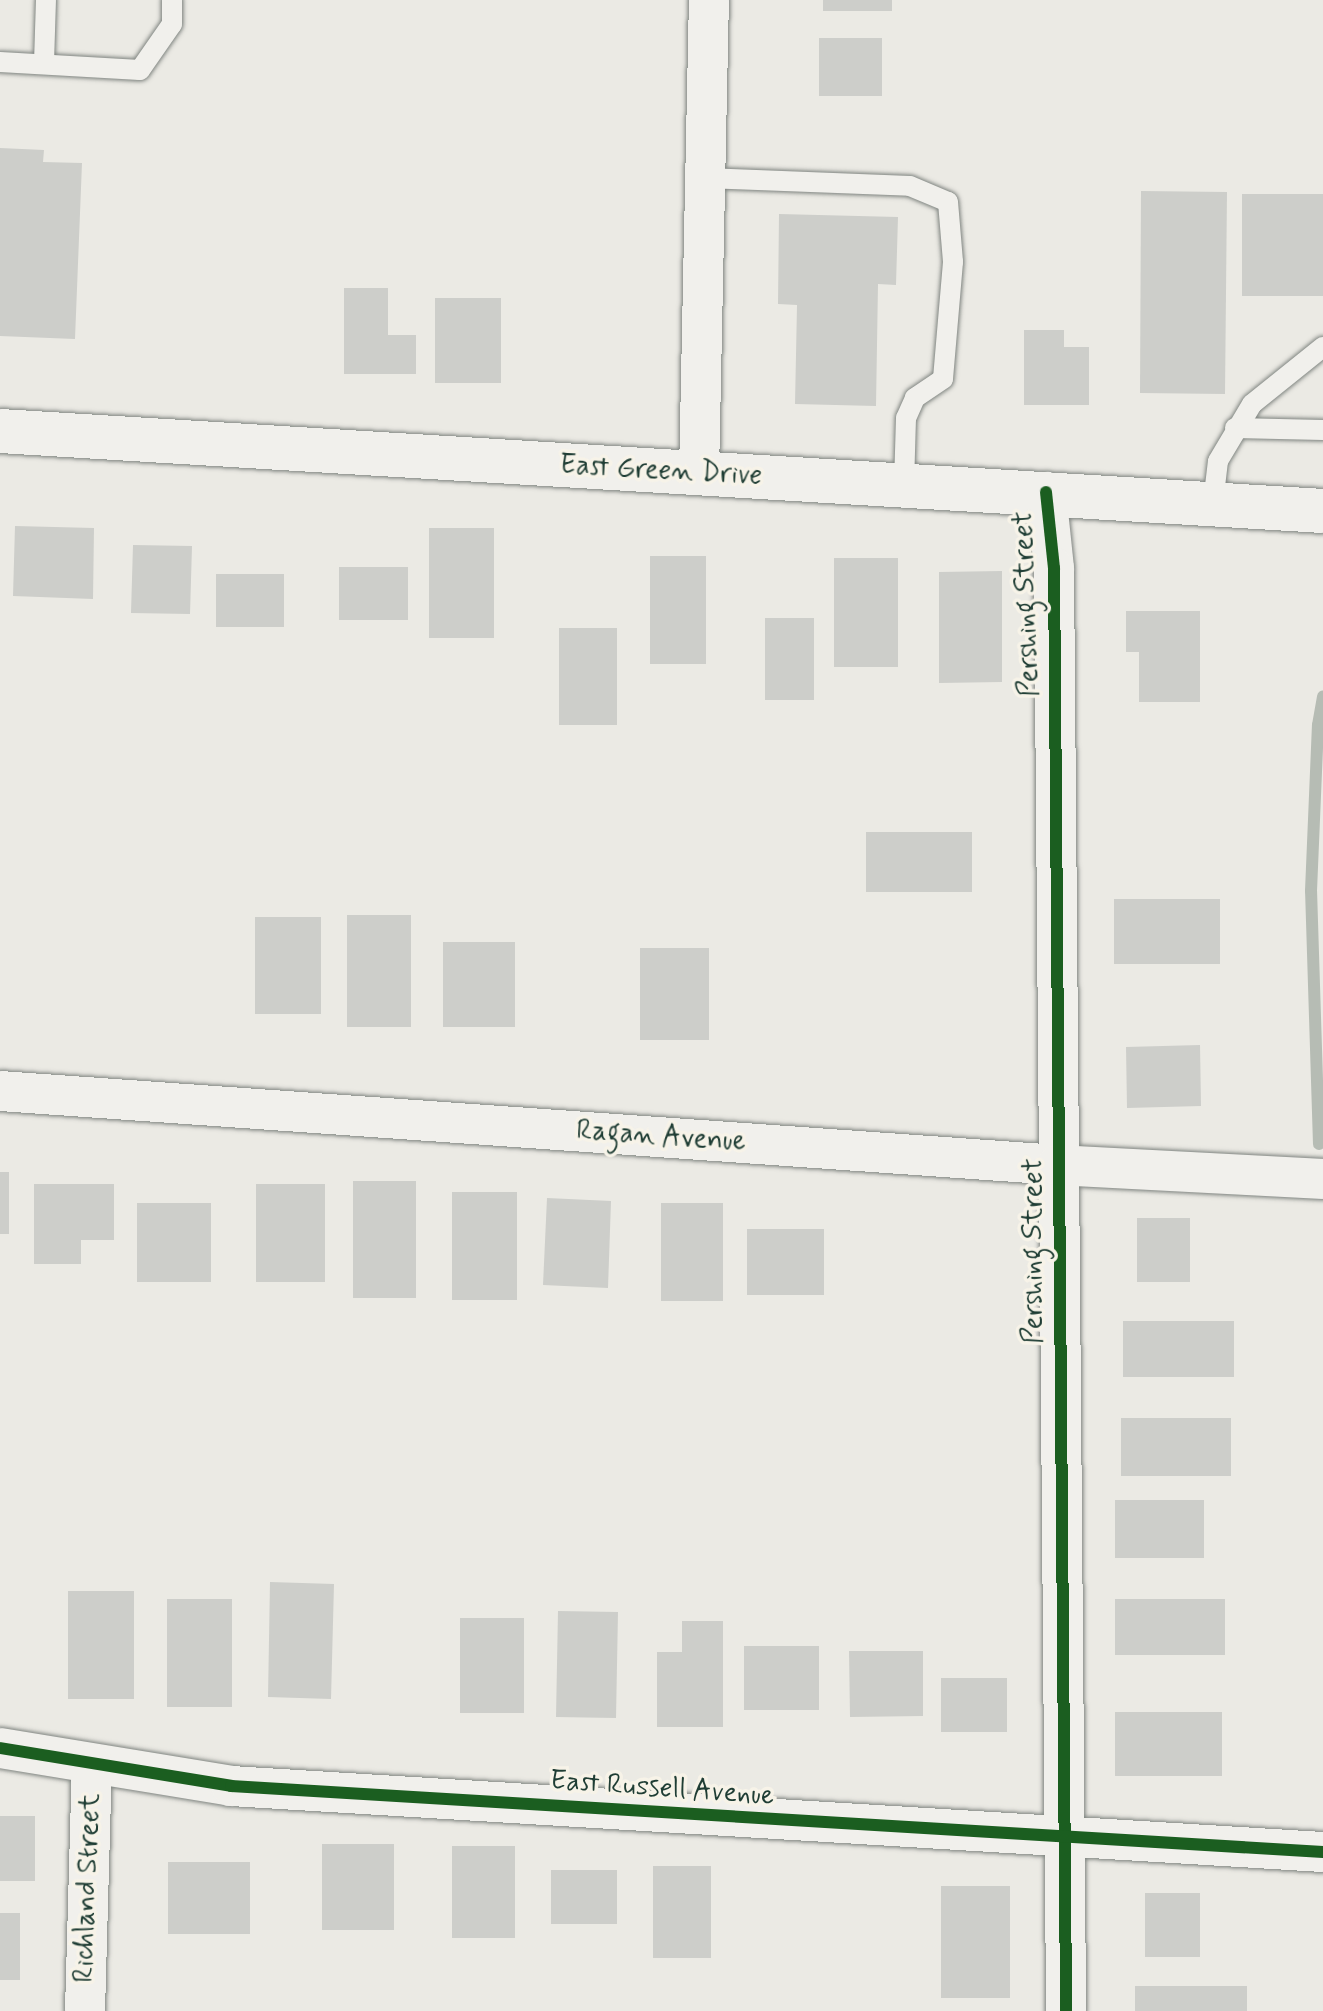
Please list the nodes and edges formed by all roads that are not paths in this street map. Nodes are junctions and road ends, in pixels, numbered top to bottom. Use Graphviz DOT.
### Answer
graph roads {
  1 [pos="46,0"];
  2 [pos="172,0"];
  3 [pos="709,0"];
  4 [pos="0,62"];
  5 [pos="44,63"];
  6 [pos="705,178"];
  7 [pos="1323,347"];
  8 [pos="1235,428"];
  9 [pos="1323,430"];
  10 [pos="0,431"];
  11 [pos="699,474"];
  12 [pos="904,485"];
  13 [pos="1046,492"];
  14 [pos="1213,503"];
  15 [pos="1323,511"];
  16 [pos="0,1091"];
  17 [pos="1057,1165"];
  18 [pos="1323,1179"];
  19 [pos="0,1748"];
  20 [pos="92,1764"];
  21 [pos="1063,1839"];
  22 [pos="1323,1852"];
  23 [pos="85,2011"];
  24 [pos="1066,2011"];
  1 -- 5 [label="lane"];
  2 -- 5 [label="lane"];
  3 -- 6 [label="street"];
  4 -- 5 [label="lane"];
  6 -- 11 [label="street"];
  6 -- 12 [label="lane"];
  7 -- 8 [label="lane"];
  8 -- 9 [label="lane"];
  8 -- 14 [label="lane"];
  10 -- 11 [label="main road, East Green Drive"];
  11 -- 12 [label="main road, East Green Drive"];
  12 -- 13 [label="main road, East Green Drive"];
  13 -- 14 [label="main road, East Green Drive"];
  13 -- 17 [label="street, Pershing Street"];
  14 -- 15 [label="main road, East Green Drive"];
  16 -- 17 [label="street, Ragan Avenue"];
  17 -- 18 [label="street, Ragan Avenue"];
  17 -- 21 [label="street, Pershing Street"];
  19 -- 20 [label="street, East Russell Avenue"];
  20 -- 21 [label="street, East Russell Avenue"];
  20 -- 23 [label="street, Richland Street"];
  21 -- 22 [label="street, East Russell Avenue"];
  21 -- 24 [label="street, Pershing Street"];
}
